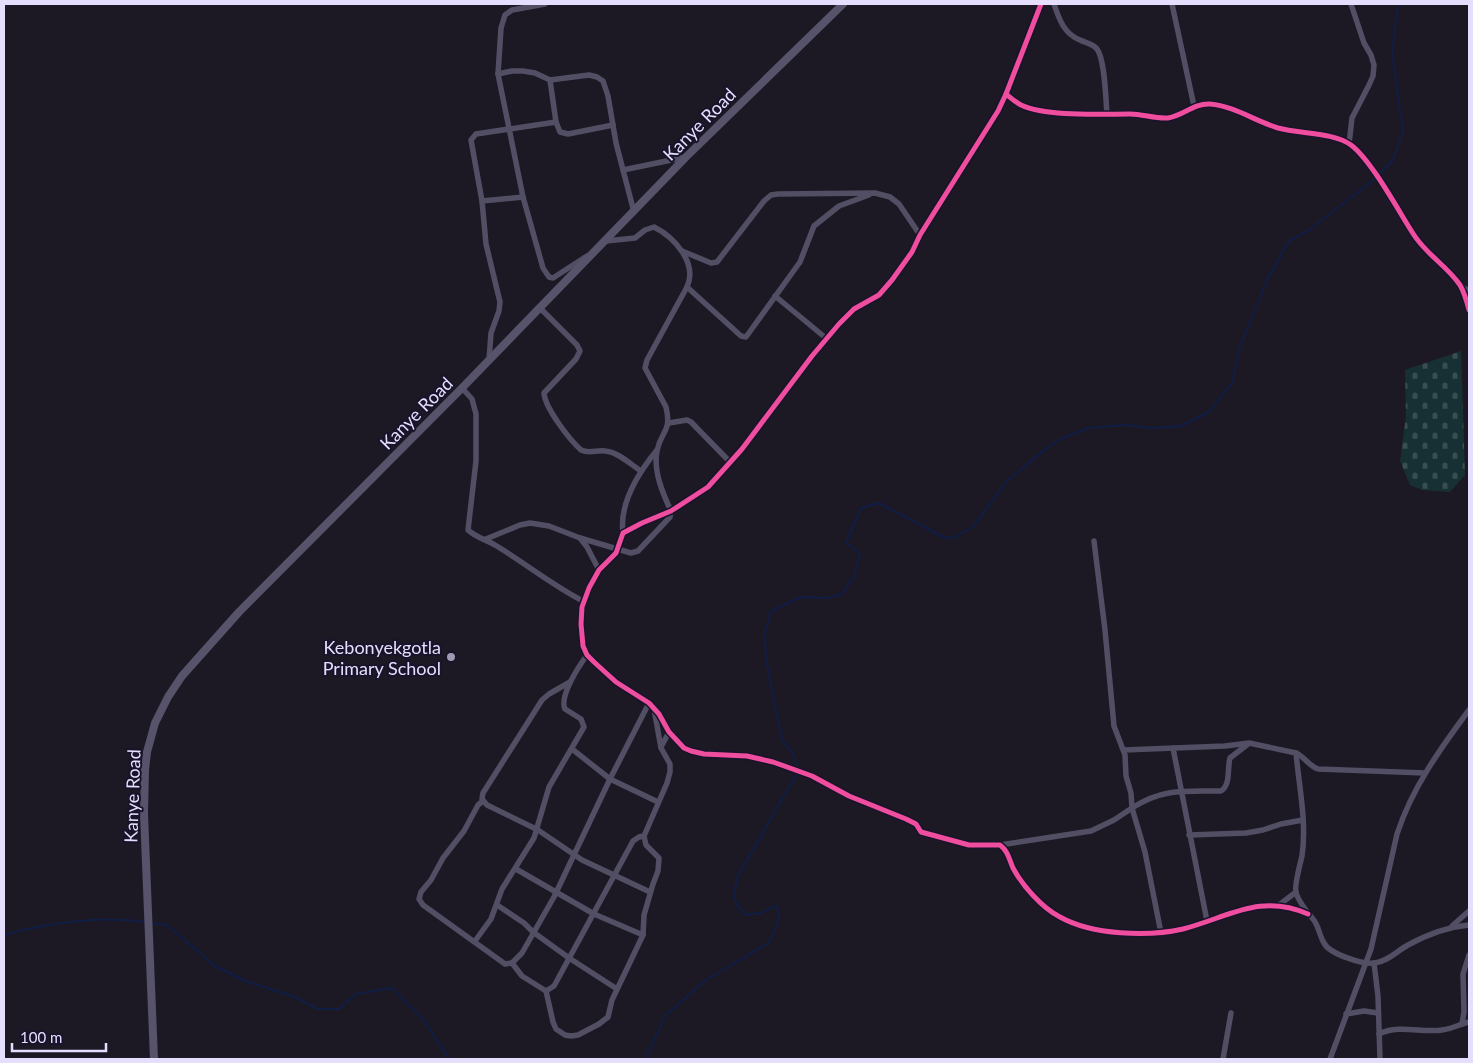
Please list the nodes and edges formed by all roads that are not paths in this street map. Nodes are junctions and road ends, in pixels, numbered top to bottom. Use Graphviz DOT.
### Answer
graph roads {
  1 [pos="545,4"];
  2 [pos="843,4"];
  3 [pos="1040,4"];
  4 [pos="1054,4"];
  5 [pos="1172,4"];
  6 [pos="1351,4"];
  7 [pos="498,74"];
  8 [pos="550,80"];
  9 [pos="1006,94"];
  10 [pos="1194,106"];
  11 [pos="1107,115"];
  12 [pos="556,122"];
  13 [pos="613,126"];
  14 [pos="510,128"];
  15 [pos="1348,144"];
  16 [pos="686,156"];
  17 [pos="623,170"];
  18 [pos="874,193"];
  19 [pos="523,197"];
  20 [pos="482,201"];
  21 [pos="634,212"];
  22 [pos="920,235"];
  23 [pos="606,241"];
  24 [pos="682,251"];
  25 [pos="594,253"];
  26 [pos="1460,286"];
  27 [pos="687,287"];
  28 [pos="1469,290"];
  29 [pos="775,296"];
  30 [pos="540,308"];
  31 [pos="1469,310"];
  32 [pos="827,339"];
  33 [pos="489,361"];
  34 [pos="462,388"];
  35 [pos="668,423"];
  36 [pos="657,450"];
  37 [pos="730,462"];
  38 [pos="641,471"];
  39 [pos="672,511"];
  40 [pos="623,532"];
  41 [pos="580,538"];
  42 [pos="486,539"];
  43 [pos="1094,541"];
  44 [pos="617,549"];
  45 [pos="600,570"];
  46 [pos="583,601"];
  47 [pos="587,654"];
  48 [pos="570,682"];
  49 [pos="651,705"];
  50 [pos="1469,712"];
  51 [pos="669,732"];
  52 [pos="677,741"];
  53 [pos="1249,743"];
  54 [pos="663,745"];
  55 [pos="1173,748"];
  56 [pos="572,749"];
  57 [pos="1124,750"];
  58 [pos="1296,753"];
  59 [pos="1425,773"];
  60 [pos="610,779"];
  61 [pos="1182,791"];
  62 [pos="483,801"];
  63 [pos="658,802"];
  64 [pos="1132,808"];
  65 [pos="1303,820"];
  66 [pos="538,830"];
  67 [pos="1189,835"];
  68 [pos="644,836"];
  69 [pos="1000,845"];
  70 [pos="573,854"];
  71 [pos="516,869"];
  72 [pos="614,876"];
  73 [pos="650,892"];
  74 [pos="1296,892"];
  75 [pos="556,893"];
  76 [pos="496,905"];
  77 [pos="1279,905"];
  78 [pos="1469,911"];
  79 [pos="594,914"];
  80 [pos="1308,914"];
  81 [pos="1207,921"];
  82 [pos="1469,925"];
  83 [pos="1452,926"];
  84 [pos="533,932"];
  85 [pos="1161,933"];
  86 [pos="643,935"];
  87 [pos="475,941"];
  88 [pos="1469,955"];
  89 [pos="569,958"];
  90 [pos="512,963"];
  91 [pos="1365,964"];
  92 [pos="1374,964"];
  93 [pos="617,989"];
  94 [pos="546,991"];
  95 [pos="1231,1013"];
  96 [pos="1378,1013"];
  97 [pos="1346,1014"];
  98 [pos="1469,1022"];
  99 [pos="1462,1024"];
  100 [pos="1378,1034"];
  101 [pos="154,1059"];
  102 [pos="1223,1059"];
  103 [pos="1330,1059"];
  104 [pos="1380,1059"];
  1 -- 7 [label="street"];
  2 -- 16 [label="main road, Kanye Road"];
  3 -- 9 [label="street"];
  4 -- 11 [label="street"];
  5 -- 10 [label="street"];
  6 -- 15 [label="street"];
  7 -- 8 [label="street"];
  7 -- 14 [label="street"];
  8 -- 12 [label="street"];
  8 -- 13 [label="street"];
  9 -- 11 [label="street"];
  9 -- 22 [label="street"];
  10 -- 11 [label="street"];
  10 -- 15 [label="street"];
  12 -- 13 [label="street"];
  12 -- 14 [label="street"];
  13 -- 17 [label="street"];
  14 -- 19 [label="street"];
  14 -- 20 [label="street"];
  15 -- 26 [label="street"];
  16 -- 17 [label="street"];
  16 -- 21 [label="main road, Kanye Road"];
  17 -- 21 [label="street"];
  18 -- 22 [label="street"];
  18 -- 24 [label="street"];
  18 -- 29 [label="street"];
  19 -- 20 [label="street"];
  19 -- 25 [label="street"];
  20 -- 33 [label="street"];
  21 -- 23 [label="main road, Kanye Road"];
  22 -- 32 [label="street"];
  23 -- 24 [label="street"];
  23 -- 25 [label="main road, Kanye Road"];
  24 -- 27 [label="street"];
  25 -- 30 [label="main road, Kanye Road"];
  26 -- 28 [label="street"];
  26 -- 31 [label="street"];
  27 -- 29 [label="street"];
  27 -- 35 [label="street"];
  29 -- 32 [label="street"];
  30 -- 33 [label="main road, Kanye Road"];
  30 -- 38 [label="street"];
  32 -- 37 [label="street"];
  33 -- 34 [label="main road, Kanye Road"];
  34 -- 42 [label="street"];
  34 -- 101 [label="main road, Kanye Road"];
  35 -- 36 [label="street"];
  35 -- 37 [label="street"];
  36 -- 38 [label="street"];
  36 -- 39 [label="street"];
  37 -- 39 [label="street"];
  38 -- 40 [label="street"];
  39 -- 40 [label="street"];
  39 -- 44 [label="street"];
  40 -- 44 [label="street"];
  41 -- 42 [label="street"];
  41 -- 44 [label="street"];
  41 -- 45 [label="street"];
  42 -- 46 [label="street"];
  43 -- 57 [label="street"];
  44 -- 45 [label="street"];
  45 -- 46 [label="street"];
  46 -- 47 [label="street"];
  47 -- 48 [label="street"];
  47 -- 49 [label="street"];
  48 -- 56 [label="street"];
  48 -- 62 [label="street"];
  49 -- 51 [label="street"];
  49 -- 54 [label="street"];
  49 -- 60 [label="street"];
  50 -- 59 [label="street"];
  51 -- 52 [label="street"];
  51 -- 54 [label="street"];
  52 -- 54 [label="street"];
  52 -- 69 [label="street"];
  53 -- 55 [label="street"];
  53 -- 58 [label="street"];
  53 -- 61 [label="street"];
  54 -- 63 [label="street"];
  55 -- 57 [label="street"];
  55 -- 61 [label="street"];
  56 -- 60 [label="street"];
  56 -- 66 [label="street"];
  57 -- 64 [label="street"];
  58 -- 59 [label="street"];
  58 -- 65 [label="street"];
  59 -- 91 [label="street"];
  60 -- 63 [label="street"];
  60 -- 70 [label="street"];
  61 -- 64 [label="street"];
  61 -- 67 [label="street"];
  62 -- 66 [label="street"];
  62 -- 87 [label="street"];
  63 -- 68 [label="street"];
  64 -- 69 [label="street"];
  64 -- 85 [label="street"];
  65 -- 67 [label="street"];
  65 -- 74 [label="street"];
  66 -- 70 [label="street"];
  66 -- 71 [label="street"];
  67 -- 81 [label="street"];
  68 -- 72 [label="street"];
  68 -- 73 [label="street"];
  69 -- 85 [label="street"];
  70 -- 72 [label="street"];
  70 -- 75 [label="street"];
  71 -- 75 [label="street"];
  71 -- 76 [label="street"];
  72 -- 73 [label="street"];
  72 -- 79 [label="street"];
  73 -- 86 [label="street"];
  74 -- 77 [label="street"];
  74 -- 80 [label="street"];
  75 -- 79 [label="street"];
  75 -- 84 [label="street"];
  76 -- 84 [label="street"];
  76 -- 87 [label="street"];
  77 -- 80 [label="street"];
  77 -- 81 [label="street"];
  78 -- 83 [label="street"];
  79 -- 86 [label="street"];
  79 -- 89 [label="street"];
  80 -- 91 [label="street"];
  81 -- 85 [label="street"];
  82 -- 83 [label="street"];
  83 -- 92 [label="street"];
  84 -- 89 [label="street"];
  84 -- 90 [label="street"];
  86 -- 93 [label="street"];
  87 -- 90 [label="street"];
  88 -- 99 [label="street"];
  89 -- 93 [label="street"];
  89 -- 94 [label="street"];
  90 -- 94 [label="street"];
  91 -- 92 [label="street"];
  91 -- 97 [label="street"];
  92 -- 96 [label="street"];
  93 -- 94 [label="street"];
  95 -- 102 [label="street"];
  96 -- 97 [label="street"];
  96 -- 100 [label="street"];
  97 -- 103 [label="street"];
  98 -- 99 [label="street"];
  99 -- 100 [label="street"];
  100 -- 104 [label="street"];
}
